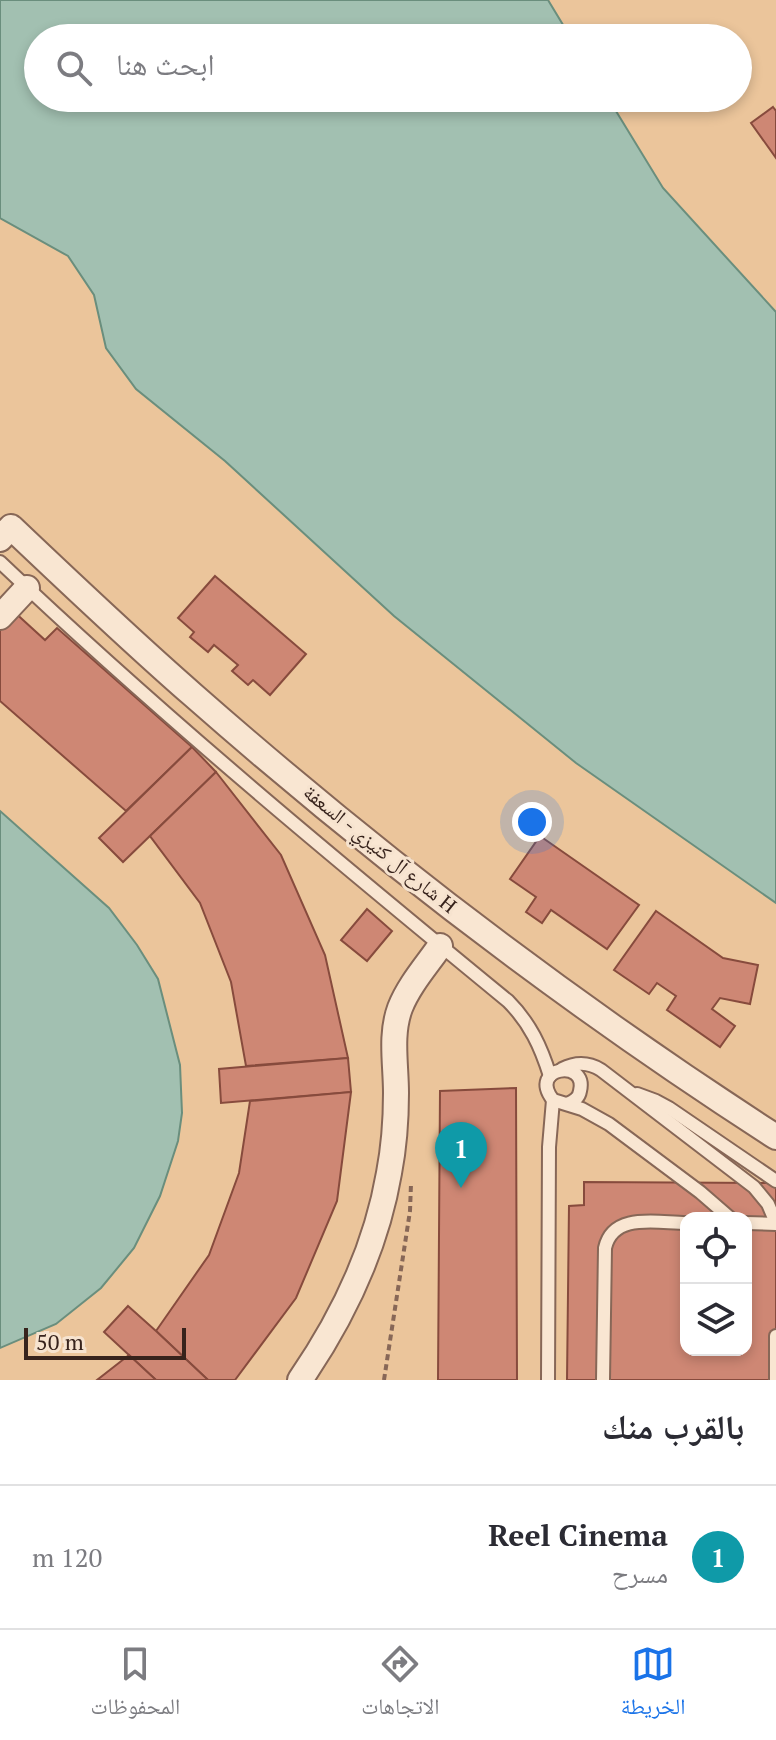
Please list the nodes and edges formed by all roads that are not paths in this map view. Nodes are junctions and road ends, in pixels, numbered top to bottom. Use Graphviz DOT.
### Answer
graph roads {
  1 [pos="6,533"];
  2 [pos="0,562"];
  3 [pos="27,588"];
  4 [pos="0,617"];
  5 [pos="440,946"];
  6 [pos="562,1069"];
  7 [pos="550,1076"];
  8 [pos="628,1092"];
  9 [pos="553,1100"];
  10 [pos="567,1104"];
  11 [pos="776,1137"];
  12 [pos="776,1181"];
  13 [pos="723,1212"];
  14 [pos="680,1223"];
  15 [pos="752,1223"];
  16 [pos="776,1223"];
  17 [pos="776,1336"];
  18 [pos="300,1380"];
  19 [pos="548,1380"];
  20 [pos="603,1380"];
  21 [pos="776,1380"];
  1 -- 11 [label="street, شارع آل كنيزي - السعفة H"];
  2 -- 3 [label="lane"];
  3 -- 4 [label="street"];
  3 -- 5 [label="lane"];
  5 -- 7 [label="lane"];
  5 -- 18 [label="street"];
  6 -- 7 [label="lane"];
  6 -- 8 [label="lane"];
  6 -- 10 [label="lane"];
  7 -- 9 [label="lane"];
  8 -- 12 [label="lane"];
  8 -- 16 [label="lane"];
  9 -- 10 [label="lane"];
  9 -- 19 [label="lane"];
  10 -- 13 [label="lane"];
  14 -- 20 [label="lane"];
  15 -- 16 [label="lane"];
  17 -- 21 [label="lane"];
}
